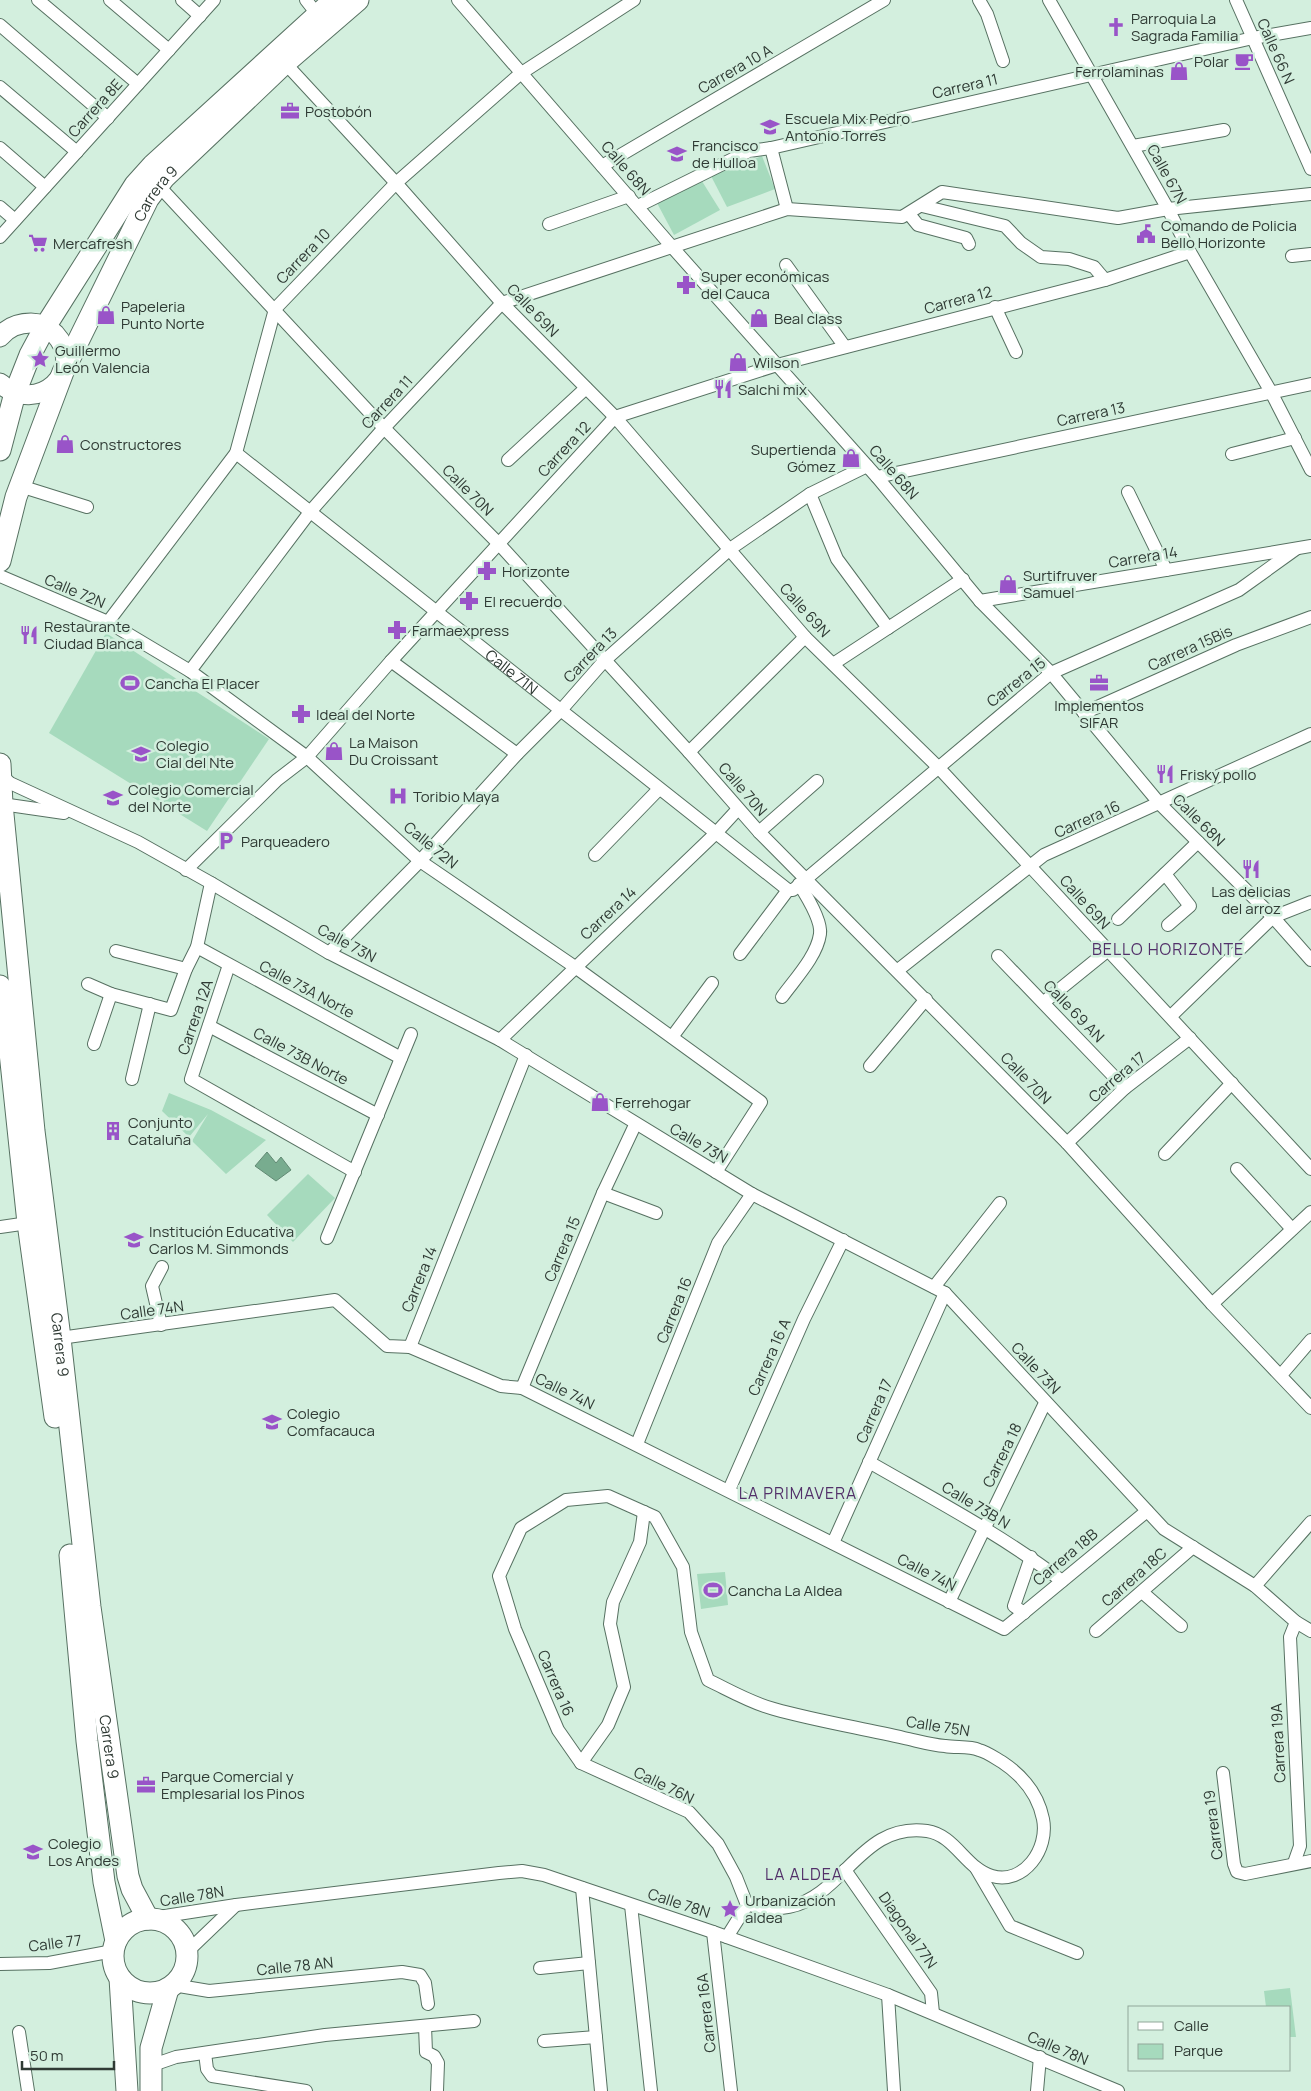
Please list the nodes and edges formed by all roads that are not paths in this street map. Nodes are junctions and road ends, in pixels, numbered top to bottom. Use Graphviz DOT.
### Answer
graph roads {
  1 [pos="38,0"];
  2 [pos="110,0"];
  3 [pos="182,0"];
  4 [pos="214,0"];
  5 [pos="334,0"];
  6 [pos="358,0"];
  7 [pos="458,0"];
  8 [pos="634,0"];
  9 [pos="884,0"];
  10 [pos="979,0"];
  11 [pos="1049,0"];
  12 [pos="1236,0"];
  13 [pos="311,7"];
  14 [pos="200,16"];
  15 [pos="0,25"];
  16 [pos="1311,28"];
  17 [pos="1253,38"];
  18 [pos="169,50"];
  19 [pos="1003,61"];
  20 [pos="285,63"];
  21 [pos="520,74"];
  22 [pos="1091,74"];
  23 [pos="138,84"];
  24 [pos="0,87"];
  25 [pos="108,118"];
  26 [pos="1224,130"];
  27 [pos="1133,146"];
  28 [pos="0,148"];
  29 [pos="771,148"];
  30 [pos="77,152"];
  31 [pos="602,166"];
  32 [pos="1311,169"];
  33 [pos="396,183"];
  34 [pos="158,185"];
  35 [pos="46,187"];
  36 [pos="1311,194"];
  37 [pos="633,201"];
  38 [pos="922,206"];
  39 [pos="0,208"];
  40 [pos="787,209"];
  41 [pos="1168,209"];
  42 [pos="909,214"];
  43 [pos="15,220"];
  44 [pos="549,224"];
  45 [pos="0,237"];
  46 [pos="969,244"];
  47 [pos="673,248"];
  48 [pos="1190,252"];
  49 [pos="1311,254"];
  50 [pos="1292,256"];
  51 [pos="786,265"];
  52 [pos="1105,280"];
  53 [pos="502,303"];
  54 [pos="995,307"];
  55 [pos="275,309"];
  56 [pos="45,326"];
  57 [pos="3,330"];
  58 [pos="845,347"];
  59 [pos="1016,352"];
  60 [pos="777,365"];
  61 [pos="63,372"];
  62 [pos="1311,384"];
  63 [pos="7,388"];
  64 [pos="586,388"];
  65 [pos="1271,392"];
  66 [pos="615,417"];
  67 [pos="384,428"];
  68 [pos="1295,438"];
  69 [pos="0,450"];
  70 [pos="236,453"];
  71 [pos="1232,454"];
  72 [pos="508,460"];
  73 [pos="867,466"];
  74 [pos="1311,470"];
  75 [pos="877,476"];
  76 [pos="20,486"];
  77 [pos="1128,492"];
  78 [pos="810,494"];
  79 [pos="86,507"];
  80 [pos="310,512"];
  81 [pos="498,544"];
  82 [pos="1311,546"];
  83 [pos="1296,548"];
  84 [pos="730,549"];
  85 [pos="0,561"];
  86 [pos="1166,570"];
  87 [pos="0,576"];
  88 [pos="963,579"];
  89 [pos="980,600"];
  90 [pos="437,611"];
  91 [pos="1311,617"];
  92 [pos="108,622"];
  93 [pos="888,628"];
  94 [pos="804,637"];
  95 [pos="604,661"];
  96 [pos="391,662"];
  97 [pos="832,664"];
  98 [pos="190,671"];
  99 [pos="1051,673"];
  100 [pos="562,709"];
  101 [pos="1084,713"];
  102 [pos="1311,734"];
  103 [pos="689,752"];
  104 [pos="516,754"];
  105 [pos="307,757"];
  106 [pos="938,767"];
  107 [pos="0,770"];
  108 [pos="817,780"];
  109 [pos="660,788"];
  110 [pos="1,803"];
  111 [pos="1160,804"];
  112 [pos="738,809"];
  113 [pos="84,816"];
  114 [pos="759,832"];
  115 [pos="716,833"];
  116 [pos="1198,842"];
  117 [pos="595,855"];
  118 [pos="420,861"];
  119 [pos="1031,866"];
  120 [pos="186,870"];
  121 [pos="1165,874"];
  122 [pos="211,882"];
  123 [pos="798,884"];
  124 [pos="1311,902"];
  125 [pos="1273,917"];
  126 [pos="1118,920"];
  127 [pos="1168,925"];
  128 [pos="197,947"];
  129 [pos="116,951"];
  130 [pos="1107,951"];
  131 [pos="329,953"];
  132 [pos="740,954"];
  133 [pos="998,956"];
  134 [pos="1311,960"];
  135 [pos="229,965"];
  136 [pos="575,967"];
  137 [pos="186,968"];
  138 [pos="898,970"];
  139 [pos="88,984"];
  140 [pos="712,984"];
  141 [pos="0,986"];
  142 [pos="111,994"];
  143 [pos="782,997"];
  144 [pos="926,999"];
  145 [pos="1044,1002"];
  146 [pos="150,1004"];
  147 [pos="1171,1016"];
  148 [pos="209,1026"];
  149 [pos="411,1034"];
  150 [pos="672,1037"];
  151 [pos="1190,1038"];
  152 [pos="500,1040"];
  153 [pos="94,1044"];
  154 [pos="5,1047"];
  155 [pos="526,1055"];
  156 [pos="401,1058"];
  157 [pos="870,1066"];
  158 [pos="132,1079"];
  159 [pos="1232,1083"];
  160 [pos="1125,1088"];
  161 [pos="378,1115"];
  162 [pos="635,1125"];
  163 [pos="1067,1143"];
  164 [pos="1165,1154"];
  165 [pos="1237,1169"];
  166 [pos="1311,1169"];
  167 [pos="355,1172"];
  168 [pos="716,1172"];
  169 [pos="604,1193"];
  170 [pos="752,1194"];
  171 [pos="1000,1203"];
  172 [pos="1311,1212"];
  173 [pos="656,1213"];
  174 [pos="28,1223"];
  175 [pos="0,1227"];
  176 [pos="1292,1229"];
  177 [pos="328,1238"];
  178 [pos="844,1240"];
  179 [pos="162,1267"];
  180 [pos="939,1290"];
  181 [pos="1212,1304"];
  182 [pos="160,1325"];
  183 [pos="60,1338"];
  184 [pos="1311,1340"];
  185 [pos="410,1347"];
  186 [pos="1281,1375"];
  187 [pos="522,1388"];
  188 [pos="1045,1403"];
  189 [pos="1311,1408"];
  190 [pos="637,1444"];
  191 [pos="870,1462"];
  192 [pos="729,1490"];
  193 [pos="1147,1510"];
  194 [pos="644,1512"];
  195 [pos="1307,1527"];
  196 [pos="522,1528"];
  197 [pos="984,1528"];
  198 [pos="833,1543"];
  199 [pos="1193,1547"];
  200 [pos="1031,1558"];
  201 [pos="1062,1581"];
  202 [pos="1255,1586"];
  203 [pos="1142,1592"];
  204 [pos="949,1602"];
  205 [pos="1024,1613"];
  206 [pos="1296,1622"];
  207 [pos="1181,1626"];
  208 [pos="1004,1629"];
  209 [pos="1096,1631"];
  210 [pos="1311,1631"];
  211 [pos="581,1763"];
  212 [pos="1224,1773"];
  213 [pos="1311,1861"];
  214 [pos="1294,1863"];
  215 [pos="974,1866"];
  216 [pos="846,1870"];
  217 [pos="582,1888"];
  218 [pos="236,1905"];
  219 [pos="631,1905"];
  220 [pos="747,1905"];
  221 [pos="150,1919"];
  222 [pos="713,1932"];
  223 [pos="727,1937"];
  224 [pos="115,1946"];
  225 [pos="188,1951"];
  226 [pos="1077,1953"];
  227 [pos="589,1963"];
  228 [pos="0,1964"];
  229 [pos="540,1968"];
  230 [pos="120,1978"];
  231 [pos="170,1987"];
  232 [pos="888,1995"];
  233 [pos="428,2004"];
  234 [pos="933,2013"];
  235 [pos="474,2021"];
  236 [pos="425,2026"];
  237 [pos="19,2032"];
  238 [pos="596,2037"];
  239 [pos="544,2041"];
  240 [pos="206,2053"];
  241 [pos="1040,2057"];
  242 [pos="150,2066"];
  243 [pos="28,2091"];
  244 [pos="127,2091"];
  245 [pos="151,2091"];
  246 [pos="306,2091"];
  247 [pos="437,2091"];
  248 [pos="602,2091"];
  249 [pos="651,2091"];
  250 [pos="731,2091"];
  251 [pos="894,2091"];
  252 [pos="1037,2091"];
  253 [pos="1118,2091"];
  1 -- 23 [label="street"];
  2 -- 18 [label="street"];
  3 -- 14 [label="street"];
  4 -- 14 [label="street, Carrera 8E"];
  5 -- 13 [label="main road, Carrera 9"];
  6 -- 20 [label="main road, Carrera 9"];
  7 -- 21 [label="street, Calle 68N"];
  8 -- 21 [label="street, Carrera 10"];
  9 -- 31 [label="street, Carrera 10 A"];
  10 -- 19 [label="street"];
  11 -- 22 [label="street, Calle 67N"];
  12 -- 17 [label="street, Calle 66 N"];
  13 -- 56 [label="main road, Carrera 9"];
  14 -- 18 [label="street, Carrera 8E"];
  15 -- 25 [label="street"];
  16 -- 17 [label="street, Carrera 11"];
  17 -- 22 [label="street, Carrera 11"];
  17 -- 32 [label="street, Calle 66 N"];
  18 -- 23 [label="street, Carrera 8E"];
  20 -- 33 [label="street, Calle 69N"];
  20 -- 34 [label="main road, Carrera 9"];
  21 -- 31 [label="street, Calle 68N"];
  21 -- 33 [label="street, Carrera 10"];
  22 -- 27 [label="street, Calle 67N"];
  22 -- 29 [label="street, Carrera 11"];
  23 -- 25 [label="street, Carrera 8E"];
  24 -- 30 [label="street"];
  25 -- 30 [label="street, Carrera 8E"];
  26 -- 27 [label="street"];
  27 -- 41 [label="street, Calle 67N"];
  28 -- 35 [label="street"];
  29 -- 37 [label="street, Carrera 11"];
  29 -- 40 [label="street"];
  30 -- 35 [label="street, Carrera 8E"];
  31 -- 37 [label="street, Calle 68N"];
  33 -- 53 [label="street, Calle 69N"];
  33 -- 55 [label="street, Carrera 10"];
  34 -- 55 [label="street, Calle 70N"];
  34 -- 61 [label="main road, Carrera 9"];
  35 -- 43 [label="street, Carrera 8E"];
  36 -- 41 [label="street"];
  37 -- 44 [label="street, Carrera 11"];
  37 -- 47 [label="street, Calle 68N"];
  38 -- 41 [label="street"];
  38 -- 42 [label="street"];
  38 -- 52 [label="street"];
  39 -- 43 [label="street"];
  40 -- 42 [label="street"];
  40 -- 47 [label="street"];
  41 -- 48 [label="street, Calle 67N"];
  42 -- 46 [label="street"];
  43 -- 45 [label="street, Carrera 8E"];
  47 -- 53 [label="street, Carrera 11"];
  47 -- 60 [label="street, Calle 68N"];
  48 -- 52 [label="street, Carrera 12"];
  48 -- 65 [label="street, Calle 67N"];
  49 -- 50 [label="street"];
  51 -- 58 [label="street"];
  52 -- 54 [label="street, Carrera 12"];
  53 -- 64 [label="street, Calle 69N"];
  53 -- 67 [label="street, Carrera 11"];
  54 -- 58 [label="street, Carrera 12"];
  54 -- 59 [label="street"];
  55 -- 67 [label="street, Calle 70N"];
  55 -- 70 [label="street, Carrera 10"];
  56 -- 57 [label="street"];
  56 -- 61 [label="street"];
  56 -- 63 [label="main road, Carrera 9"];
  58 -- 60 [label="street, Carrera 12"];
  60 -- 66 [label="street, Carrera 12"];
  60 -- 73 [label="street, Calle 68N"];
  61 -- 63 [label="street"];
  61 -- 76 [label="main road, Carrera 9"];
  62 -- 65 [label="street, Carrera 13"];
  63 -- 69 [label="main road, Carrera 9"];
  64 -- 66 [label="street, Calle 69N"];
  64 -- 72 [label="street"];
  65 -- 68 [label="street, Calle 67N"];
  65 -- 75 [label="street, Carrera 13"];
  66 -- 81 [label="street, Carrera 12"];
  66 -- 84 [label="street, Calle 69N"];
  67 -- 80 [label="street, Carrera 11"];
  67 -- 81 [label="street, Calle 70N"];
  68 -- 71 [label="street"];
  68 -- 74 [label="street, Calle 67N"];
  70 -- 80 [label="street, Calle 71N"];
  70 -- 92 [label="street, Carrera 10"];
  73 -- 75 [label="street, Calle 68N"];
  73 -- 78 [label="street, Carrera 13"];
  75 -- 88 [label="street, Calle 68N"];
  76 -- 79 [label="street"];
  76 -- 85 [label="main road, Carrera 9"];
  77 -- 86 [label="street"];
  78 -- 84 [label="street, Carrera 13"];
  78 -- 93 [label="street"];
  80 -- 90 [label="street, Calle 71N"];
  80 -- 98 [label="street, Carrera 11"];
  81 -- 90 [label="street, Carrera 12"];
  81 -- 95 [label="street, Calle 70N"];
  82 -- 83 [label="street, Carrera 14"];
  83 -- 86 [label="street, Carrera 14"];
  83 -- 99 [label="street, Carrera 15"];
  84 -- 94 [label="street, Calle 69N"];
  84 -- 95 [label="street, Carrera 13"];
  86 -- 89 [label="street, Carrera 14"];
  87 -- 92 [label="street, Calle 72N"];
  88 -- 89 [label="street, Calle 68N"];
  88 -- 93 [label="street"];
  89 -- 99 [label="street, Calle 68N"];
  90 -- 96 [label="street, Carrera 12"];
  90 -- 100 [label="street, Calle 71N"];
  91 -- 101 [label="street, Carrera 15Bis"];
  92 -- 98 [label="street, Calle 72N"];
  93 -- 97 [label="street"];
  94 -- 97 [label="street, Calle 69N"];
  94 -- 103 [label="street"];
  95 -- 100 [label="street, Carrera 13"];
  95 -- 103 [label="street, Calle 70N"];
  96 -- 104 [label="street"];
  96 -- 105 [label="street, Carrera 12"];
  97 -- 106 [label="street, Calle 69N"];
  98 -- 105 [label="street, Calle 72N"];
  99 -- 101 [label="street, Calle 68N"];
  99 -- 106 [label="street, Carrera 15"];
  100 -- 104 [label="street, Carrera 13"];
  100 -- 109 [label="street, Calle 71N"];
  101 -- 111 [label="street, Calle 68N"];
  102 -- 111 [label="street, Carrera 16"];
  103 -- 112 [label="street, Calle 70N"];
  104 -- 118 [label="street, Carrera 13"];
  105 -- 118 [label="street, Calle 72N"];
  105 -- 120 [label="street, Carrera 12"];
  106 -- 119 [label="street, Calle 69N"];
  106 -- 123 [label="street, Carrera 15"];
  107 -- 110 [label="main road, Carrera 9"];
  107 -- 113 [label="street, Calle 73N"];
  108 -- 114 [label="street"];
  109 -- 115 [label="street, Calle 71N"];
  109 -- 117 [label="street"];
  110 -- 113 [label="street"];
  110 -- 183 [label="main road, Carrera 9"];
  111 -- 116 [label="street, Calle 68N"];
  111 -- 119 [label="street, Carrera 16"];
  112 -- 114 [label="street, Calle 70N"];
  112 -- 115 [label="street, Carrera 14"];
  113 -- 120 [label="street, Calle 73N"];
  114 -- 123 [label="street, Calle 70N"];
  115 -- 123 [label="street, Calle 71N"];
  115 -- 136 [label="street, Carrera 14"];
  116 -- 121 [label="street"];
  116 -- 125 [label="street, Calle 68N"];
  118 -- 131 [label="street, Carrera 13"];
  118 -- 136 [label="street, Calle 72N"];
  119 -- 130 [label="street, Calle 69N"];
  119 -- 138 [label="street, Carrera 16"];
  120 -- 122 [label="street, Calle 73N"];
  121 -- 126 [label="street"];
  121 -- 127 [label="street"];
  122 -- 128 [label="street"];
  122 -- 131 [label="street, Calle 73N"];
  123 -- 132 [label="street, Carrera 15"];
  123 -- 138 [label="street, Calle 70N"];
  123 -- 143 [label="street"];
  124 -- 125 [label="street"];
  125 -- 134 [label="street, Calle 68N"];
  125 -- 147 [label="street"];
  128 -- 135 [label="street, Calle 73A Norte"];
  128 -- 137 [label="street"];
  129 -- 137 [label="street"];
  130 -- 145 [label="street"];
  130 -- 147 [label="street, Calle 69N"];
  131 -- 152 [label="street, Calle 73N"];
  133 -- 145 [label="street, Calle 69 AN"];
  135 -- 148 [label="street, Carrera 12A"];
  135 -- 156 [label="street, Calle 73A Norte"];
  136 -- 150 [label="street, Calle 72N"];
  136 -- 152 [label="street, Carrera 14"];
  137 -- 146 [label="street"];
  138 -- 144 [label="street, Calle 70N"];
  139 -- 142 [label="street"];
  140 -- 150 [label="street"];
  141 -- 154 [label="main road, Carrera 9"];
  142 -- 146 [label="street"];
  142 -- 153 [label="street"];
  144 -- 157 [label="street"];
  144 -- 163 [label="street, Calle 70N"];
  145 -- 160 [label="street, Calle 69 AN"];
  146 -- 158 [label="street"];
  147 -- 151 [label="street, Calle 69N"];
  148 -- 161 [label="street, Calle 73B Norte"];
  148 -- 167 [label="street, Carrera 12A"];
  149 -- 156 [label="street"];
  150 -- 168 [label="street, Calle 72N"];
  151 -- 159 [label="street, Calle 69N"];
  151 -- 160 [label="street, Carrera 17"];
  152 -- 155 [label="street, Calle 73N"];
  154 -- 174 [label="main road, Carrera 9"];
  155 -- 162 [label="street, Calle 73N"];
  155 -- 185 [label="street, Carrera 14"];
  156 -- 161 [label="street"];
  159 -- 164 [label="street"];
  159 -- 166 [label="street, Calle 69N"];
  160 -- 163 [label="street, Carrera 17"];
  161 -- 167 [label="street"];
  162 -- 168 [label="street, Calle 73N"];
  162 -- 169 [label="street, Carrera 15"];
  163 -- 181 [label="street, Calle 70N"];
  165 -- 176 [label="street"];
  167 -- 177 [label="street"];
  168 -- 170 [label="street, Calle 73N"];
  169 -- 173 [label="street"];
  169 -- 187 [label="street, Carrera 15"];
  170 -- 178 [label="street, Calle 73N"];
  170 -- 190 [label="street, Carrera 16"];
  171 -- 180 [label="street, Carrera 17"];
  172 -- 176 [label="street"];
  174 -- 175 [label="street"];
  174 -- 224 [label="main road, Carrera 9"];
  176 -- 181 [label="street"];
  178 -- 180 [label="street, Calle 73N"];
  178 -- 192 [label="street, Carrera 16 A"];
  179 -- 182 [label="street"];
  180 -- 188 [label="street, Calle 73N"];
  180 -- 191 [label="street, Carrera 17"];
  181 -- 186 [label="street, Calle 70N"];
  182 -- 183 [label="street, Calle 74N"];
  182 -- 185 [label="street, Calle 74N"];
  183 -- 221 [label="main road, Carrera 9"];
  184 -- 186 [label="street"];
  185 -- 187 [label="street, Calle 74N"];
  186 -- 189 [label="street, Calle 70N"];
  187 -- 190 [label="street, Calle 74N"];
  188 -- 193 [label="street, Calle 73N"];
  188 -- 197 [label="street, Carrera 18"];
  190 -- 192 [label="street, Calle 74N"];
  191 -- 197 [label="street, Calle 73B N"];
  191 -- 198 [label="street, Carrera 17"];
  192 -- 198 [label="street, Calle 74N"];
  193 -- 199 [label="street, Calle 73N"];
  193 -- 201 [label="street, Carrera 18B"];
  194 -- 196 [label="street, Calle 75N"];
  194 -- 211 [label="street"];
  194 -- 215 [label="street, Calle 75N"];
  195 -- 202 [label="street"];
  196 -- 211 [label="street, Carrera 16"];
  197 -- 200 [label="street, Calle 73B N"];
  197 -- 204 [label="street, Carrera 18"];
  198 -- 204 [label="street, Calle 74N"];
  199 -- 202 [label="street, Calle 73N"];
  199 -- 203 [label="street, Carrera 18C"];
  200 -- 201 [label="street, Calle 73B N"];
  200 -- 205 [label="street"];
  201 -- 205 [label="street, Carrera 18B"];
  202 -- 206 [label="street, Calle 73N"];
  203 -- 207 [label="street"];
  203 -- 209 [label="street, Carrera 18C"];
  204 -- 208 [label="street, Calle 74N"];
  205 -- 208 [label="street, Carrera 18B"];
  206 -- 210 [label="street, Calle 73N"];
  206 -- 214 [label="street, Carrera 19A"];
  211 -- 220 [label="street, Calle 76N"];
  212 -- 214 [label="street, Carrera 19"];
  213 -- 214 [label="street"];
  215 -- 216 [label="street, Calle 75N"];
  215 -- 226 [label="street"];
  216 -- 220 [label="street, Calle 75N"];
  216 -- 234 [label="street, Diagonal 77N"];
  217 -- 218 [label="street, Calle 78N"];
  217 -- 219 [label="street, Calle 78N"];
  217 -- 227 [label="street"];
  218 -- 221 [label="street, Calle 78N"];
  218 -- 225 [label="street, Calle 78N"];
  219 -- 222 [label="street, Calle 78N"];
  219 -- 249 [label="street"];
  220 -- 223 [label="street"];
  221 -- 224 [label="main road"];
  221 -- 225 [label="main road"];
  222 -- 223 [label="street, Calle 78N"];
  222 -- 250 [label="street, Carrera 16A"];
  223 -- 232 [label="street, Calle 78N"];
  224 -- 228 [label="street, Calle 77"];
  224 -- 230 [label="main road"];
  225 -- 231 [label="main road"];
  227 -- 229 [label="street"];
  227 -- 238 [label="street"];
  230 -- 231 [label="main road"];
  230 -- 244 [label="main road"];
  231 -- 233 [label="street, Calle 78 AN"];
  231 -- 242 [label="main road"];
  232 -- 234 [label="street, Calle 78N"];
  232 -- 251 [label="street"];
  234 -- 241 [label="street, Calle 78N"];
  235 -- 236 [label="street"];
  236 -- 240 [label="street"];
  236 -- 247 [label="street"];
  237 -- 243 [label="street"];
  238 -- 239 [label="street"];
  238 -- 248 [label="street"];
  240 -- 242 [label="street"];
  240 -- 246 [label="street"];
  241 -- 252 [label="street"];
  241 -- 253 [label="street, Calle 78N"];
  242 -- 245 [label="main road"];
}
